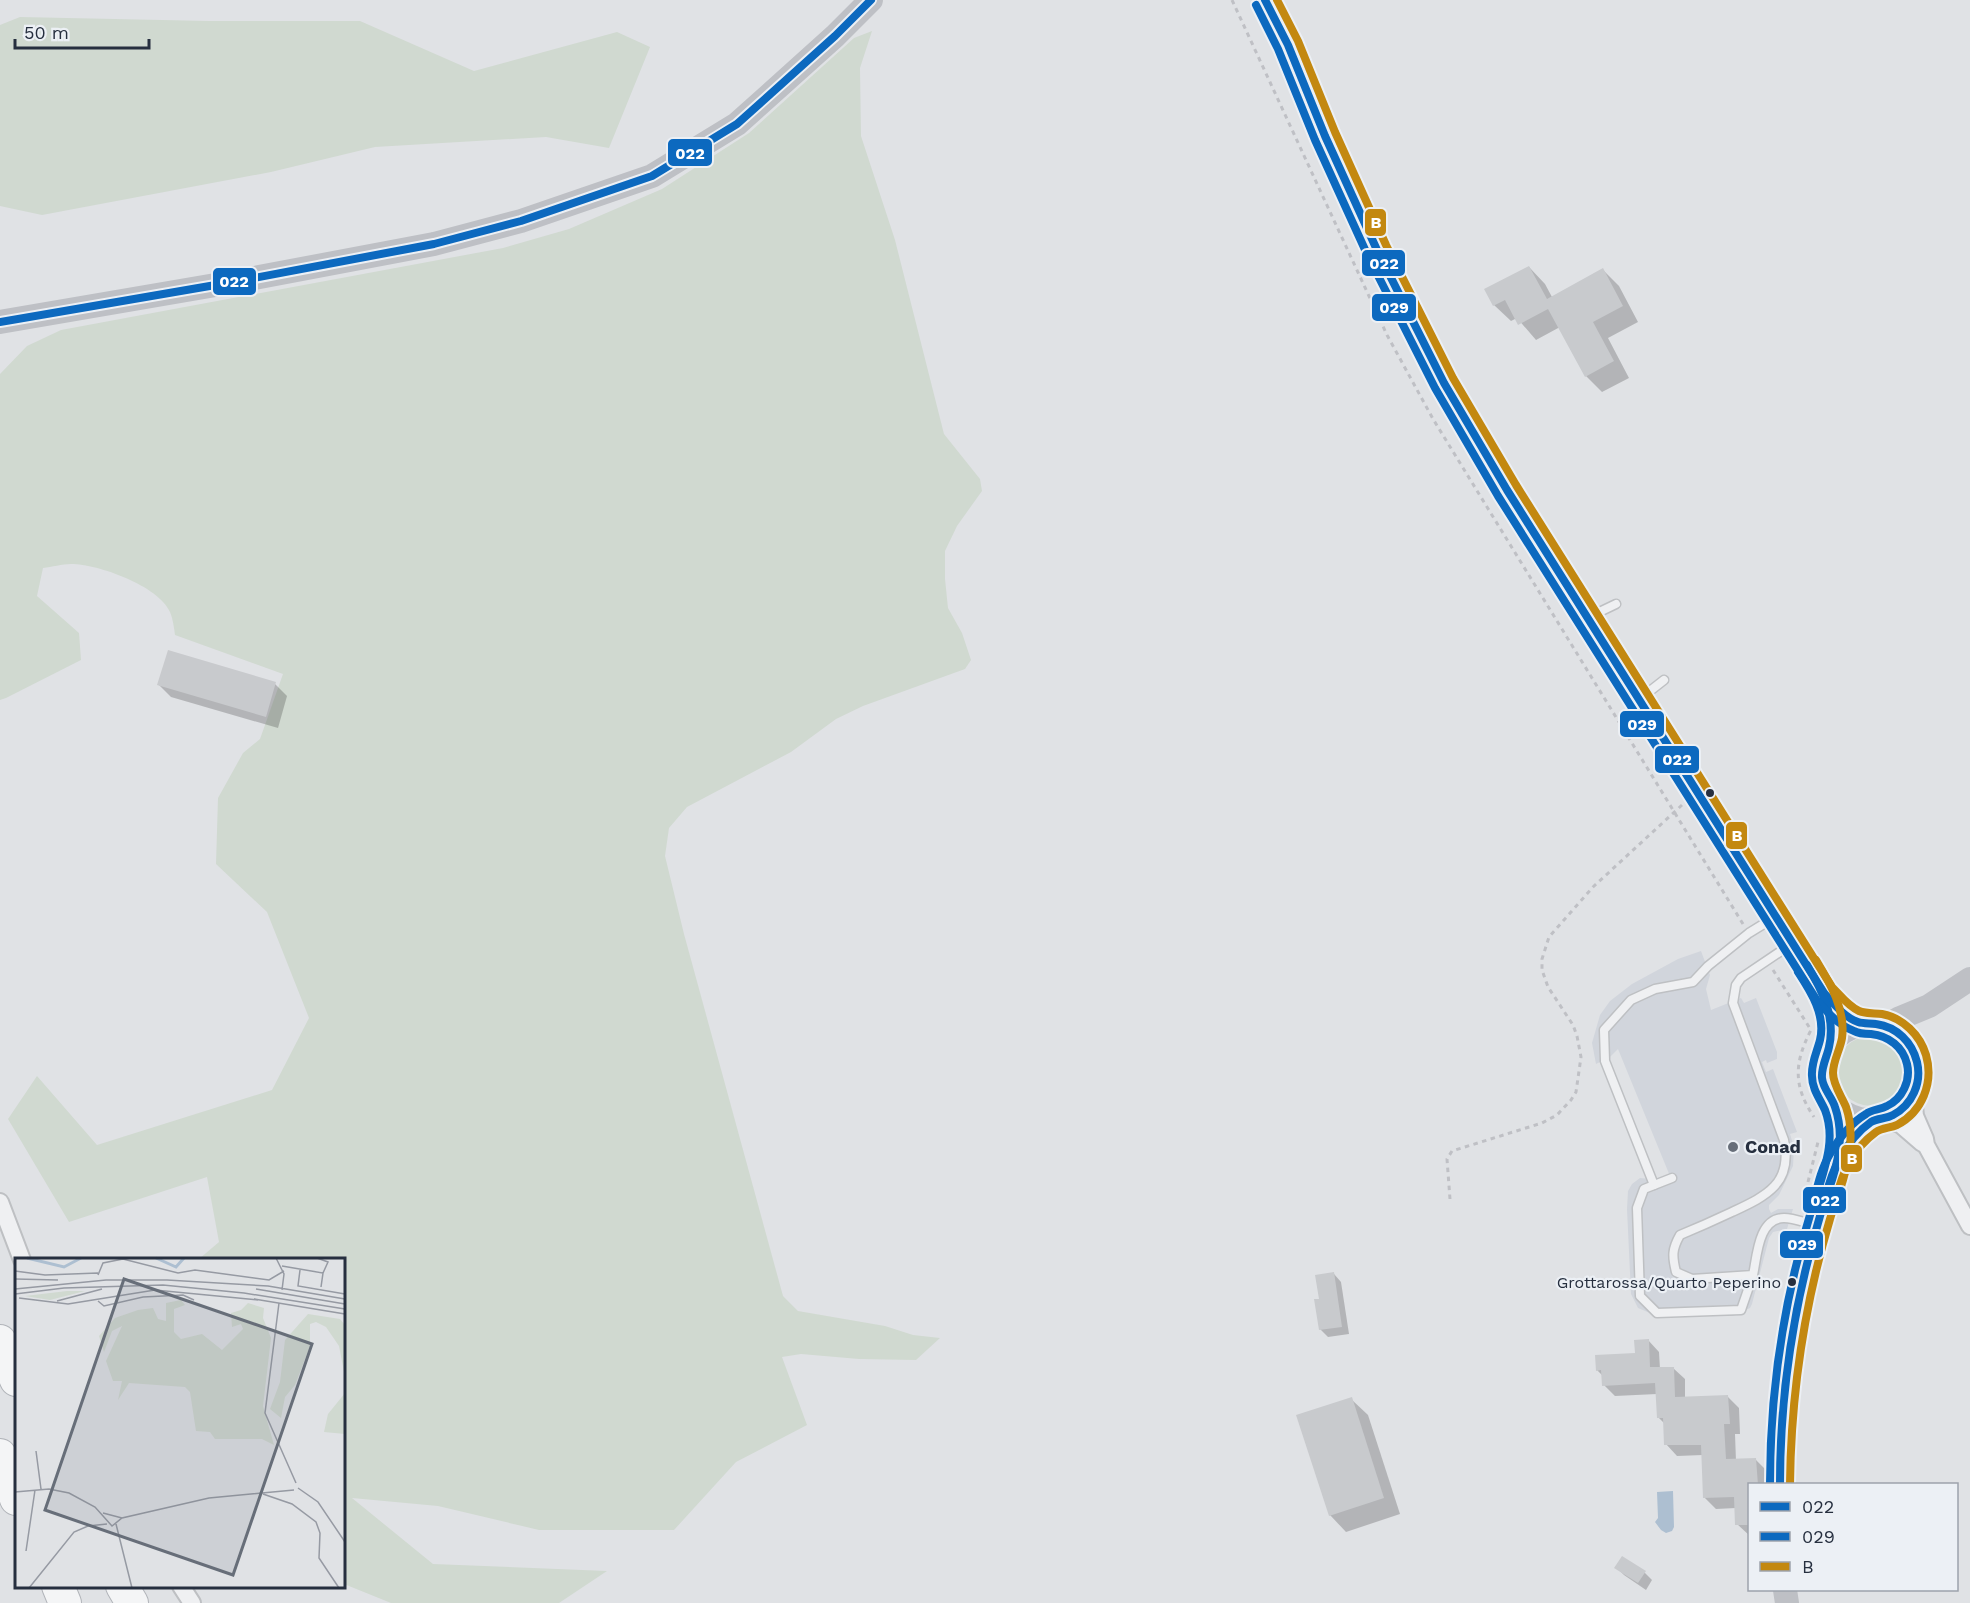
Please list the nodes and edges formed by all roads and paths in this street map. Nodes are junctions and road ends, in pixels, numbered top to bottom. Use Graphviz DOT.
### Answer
graph roads {
  1 [pos="870,0"];
  2 [pos="1232,0"];
  3 [pos="1265,0"];
  4 [pos="1278,0"];
  5 [pos="1288,45"];
  6 [pos="0,322"];
  7 [pos="1616,604"];
  8 [pos="1589,618"];
  9 [pos="1664,680"];
  10 [pos="1640,699"];
  11 [pos="1697,792"];
  12 [pos="1675,813"];
  13 [pos="1776,917"];
  14 [pos="1749,933"];
  15 [pos="1793,943"];
  16 [pos="1766,960"];
  17 [pos="1970,979"];
  18 [pos="1824,993"];
  19 [pos="1929,1006"];
  20 [pos="1875,1025"];
  21 [pos="1830,1045"];
  22 [pos="1913,1049"];
  23 [pos="1913,1095"];
  24 [pos="1833,1102"];
  25 [pos="1817,1120"];
  26 [pos="1877,1120"];
  27 [pos="1820,1134"];
  28 [pos="1926,1145"];
  29 [pos="1839,1160"];
  30 [pos="1672,1178"];
  31 [pos="1654,1185"];
  32 [pos="1807,1186"];
  33 [pos="1450,1199"];
  34 [pos="0,1202"];
  35 [pos="1817,1226"];
  36 [pos="1970,1226"];
  37 [pos="21,1258"];
  38 [pos="1753,1275"];
  39 [pos="0,1341"];
  40 [pos="15,1378"];
  41 [pos="1,1457"];
  42 [pos="1780,1483"];
  43 [pos="15,1491"];
  44 [pos="15,1496"];
  45 [pos="49,1588"];
  46 [pos="58,1588"];
  47 [pos="123,1588"];
  48 [pos="182,1588"];
  49 [pos="55,1603"];
  50 [pos="65,1603"];
  51 [pos="132,1603"];
  52 [pos="192,1603"];
  1 -- 6 [label="street"];
  2 -- 12 [label="path"];
  3 -- 5 [label="street"];
  4 -- 5 [label="street"];
  5 -- 8 [label="street"];
  7 -- 8 [label="lane"];
  8 -- 10 [label="street"];
  9 -- 10 [label="lane"];
  10 -- 11 [label="street"];
  11 -- 12 [label="path"];
  11 -- 13 [label="street"];
  12 -- 14 [label="path"];
  12 -- 33 [label="path"];
  13 -- 14 [label="lane"];
  13 -- 15 [label="street"];
  14 -- 31 [label="lane"];
  15 -- 16 [label="lane"];
  15 -- 18 [label="street"];
  16 -- 25 [label="path"];
  16 -- 38 [label="lane"];
  17 -- 19 [label="street"];
  18 -- 20 [label="street"];
  18 -- 21 [label="street"];
  19 -- 20 [label="street"];
  19 -- 22 [label="street"];
  20 -- 21 [label="street"];
  20 -- 22 [label="street"];
  21 -- 24 [label="street"];
  22 -- 23 [label="street"];
  23 -- 26 [label="street"];
  23 -- 28 [label="street"];
  24 -- 26 [label="street"];
  24 -- 29 [label="street"];
  26 -- 28 [label="street"];
  26 -- 29 [label="street"];
  27 -- 32 [label="path"];
  28 -- 36 [label="street"];
  29 -- 35 [label="street"];
  30 -- 31 [label="lane"];
  31 -- 38 [label="lane"];
  34 -- 37 [label="street"];
  35 -- 38 [label="lane"];
  35 -- 42 [label="street"];
  39 -- 40 [label="highway"];
  41 -- 43 [label="highway"];
  41 -- 44 [label="highway"];
  45 -- 49 [label="highway"];
  46 -- 50 [label="highway"];
  47 -- 51 [label="highway"];
  48 -- 52 [label="street"];
}
